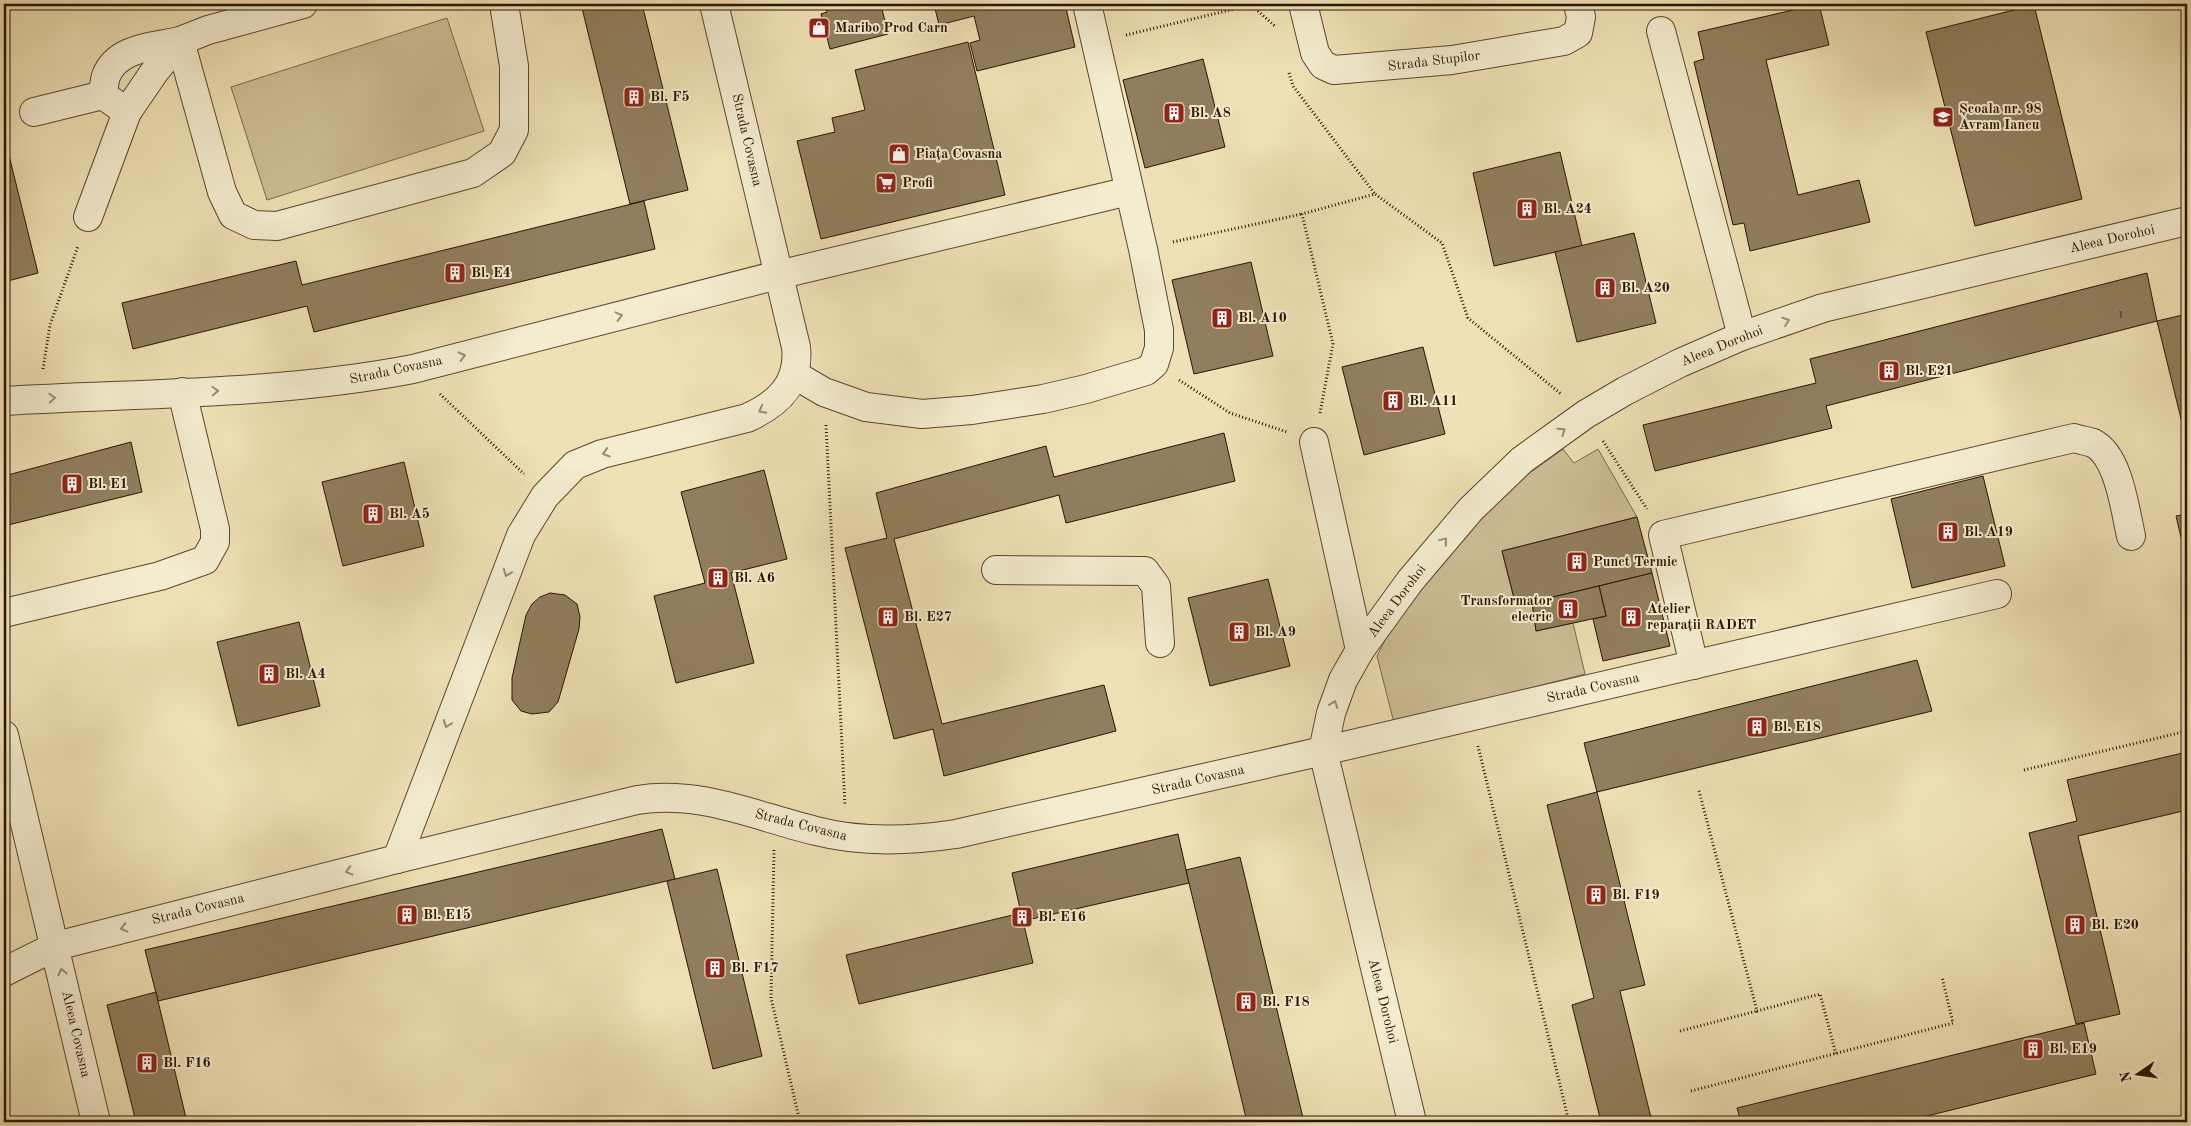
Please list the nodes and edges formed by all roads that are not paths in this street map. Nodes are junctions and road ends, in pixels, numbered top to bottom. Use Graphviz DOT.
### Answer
graph roads {
  1 [pos="304,4"];
  2 [pos="504,4"];
  3 [pos="714,4"];
  4 [pos="1087,4"];
  5 [pos="1303,4"];
  6 [pos="1578,4"];
  7 [pos="1661,32"];
  8 [pos="180,41"];
  9 [pos="103,96"];
  10 [pos="34,112"];
  11 [pos="127,112"];
  12 [pos="1129,191"];
  13 [pos="88,217"];
  14 [pos="2187,221"];
  15 [pos="778,275"];
  16 [pos="1742,336"];
  17 [pos="795,375"];
  18 [pos="182,392"];
  19 [pos="4,401"];
  20 [pos="1314,442"];
  21 [pos="2131,536"];
  22 [pos="996,570"];
  23 [pos="1997,594"];
  24 [pos="4,613"];
  25 [pos="1160,643"];
  26 [pos="1360,650"];
  27 [pos="1694,665"];
  28 [pos="4,735"];
  29 [pos="1323,751"];
  30 [pos="396,859"];
  31 [pos="56,946"];
  32 [pos="4,972"];
  33 [pos="96,1122"];
  34 [pos="1412,1122"];
  1 -- 8 [label="street"];
  2 -- 8 [label="street"];
  3 -- 15 [label="street, Strada Covasna"];
  4 -- 12 [label="street"];
  5 -- 6 [label="street, Strada Stupilor"];
  7 -- 16 [label="street"];
  8 -- 9 [label="street"];
  8 -- 11 [label="street"];
  9 -- 10 [label="street"];
  9 -- 11 [label="street"];
  11 -- 13 [label="street"];
  12 -- 15 [label="street"];
  12 -- 17 [label="street"];
  16 -- 14 [label="street, Aleea Dorohoi, one-way"];
  15 -- 17 [label="street, Strada Covasna"];
  18 -- 15 [label="street, Strada Covasna, one-way"];
  26 -- 16 [label="street, Aleea Dorohoi, one-way"];
  17 -- 30 [label="street, Strada Covasna, one-way"];
  19 -- 18 [label="street, Strada Covasna, one-way"];
  18 -- 24 [label="street"];
  20 -- 26 [label="street, Aleea Dorohoi"];
  21 -- 27 [label="street"];
  22 -- 25 [label="street"];
  23 -- 27 [label="street, Strada Covasna"];
  29 -- 26 [label="street, Aleea Dorohoi, one-way"];
  27 -- 29 [label="street, Strada Covasna"];
  28 -- 31 [label="street, Aleea Covasna"];
  29 -- 30 [label="street, Strada Covasna"];
  29 -- 34 [label="street, Aleea Dorohoi"];
  30 -- 31 [label="street, Strada Covasna, one-way"];
  31 -- 32 [label="street, Strada Covasna"];
  33 -- 31 [label="street, Aleea Covasna, one-way"];
}
